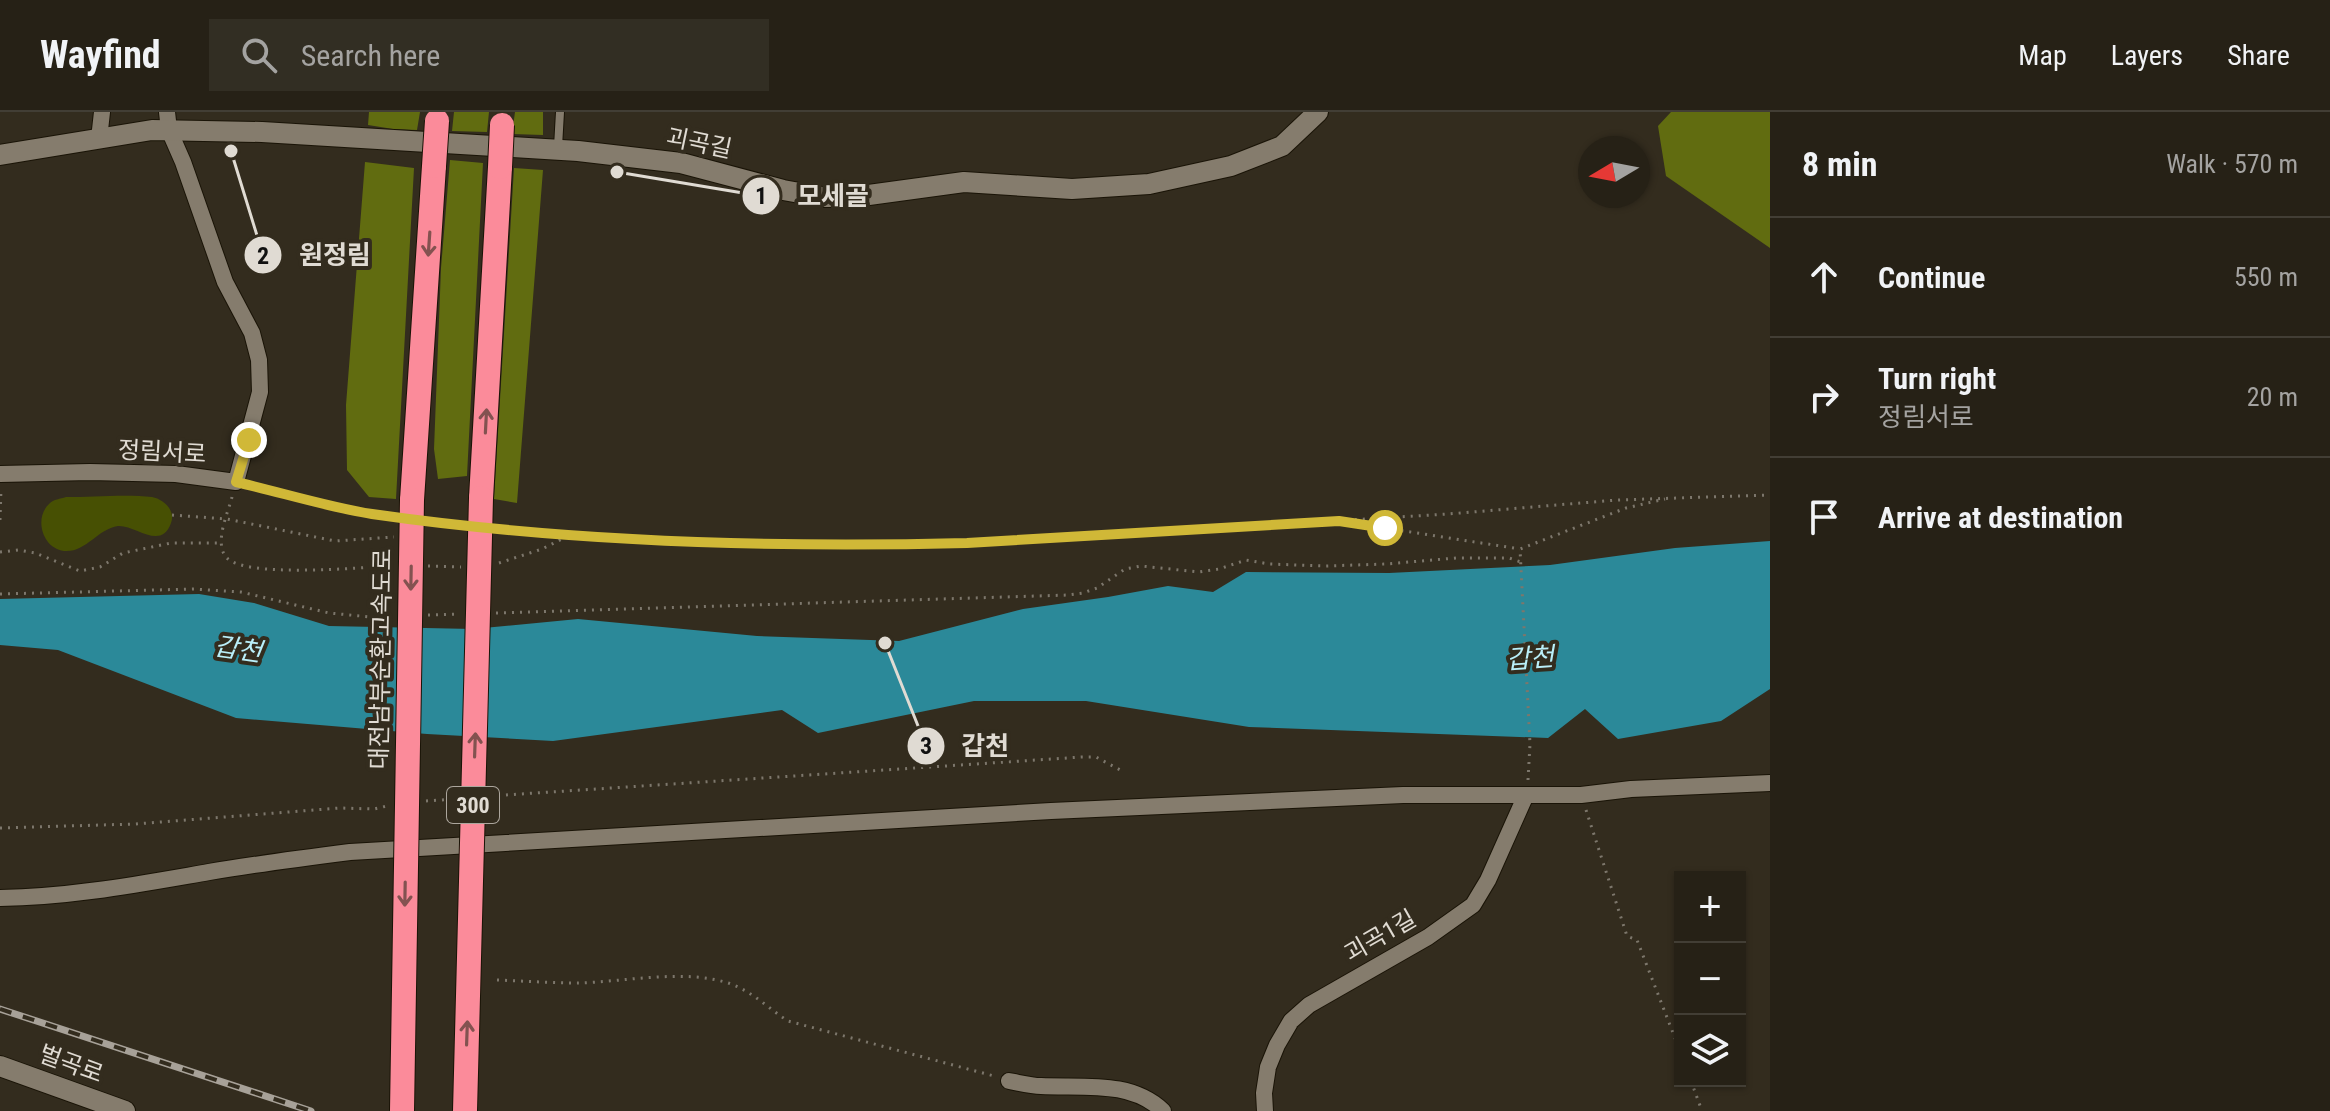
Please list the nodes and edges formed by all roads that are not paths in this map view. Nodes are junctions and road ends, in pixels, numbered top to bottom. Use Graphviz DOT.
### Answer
graph roads {
  1 [pos="102,112"];
  2 [pos="560,112"];
  3 [pos="1318,112"];
  4 [pos="438,116"];
  5 [pos="503,118"];
  6 [pos="168,121"];
  7 [pos="99,139"];
  8 [pos="557,150"];
  9 [pos="0,155"];
  10 [pos="1,474"];
  11 [pos="1770,783"];
  12 [pos="1525,797"];
  13 [pos="0,898"];
  14 [pos="0,1066"];
  15 [pos="1009,1081"];
  16 [pos="125,1111"];
  17 [pos="402,1111"];
  18 [pos="465,1111"];
  19 [pos="1163,1111"];
  20 [pos="1265,1111"];
  1 -- 7 [label="street"];
  2 -- 8 [label="lane"];
  3 -- 8 [label="street, 괴곡길"];
  4 -- 17 [label="highway, 대전남부순환고속도로, one-way, bridge"];
  18 -- 5 [label="highway, 300, one-way, bridge"];
  6 -- 7 [label="street, 괴곡길"];
  6 -- 8 [label="street, 괴곡길"];
  6 -- 10 [label="street, 정림서로"];
  7 -- 9 [label="street, 괴곡길"];
  11 -- 12 [label="street"];
  12 -- 13 [label="street"];
  12 -- 20 [label="street, 괴곡1길"];
  14 -- 16 [label="street, 벌곡로"];
  15 -- 19 [label="street"];
}
